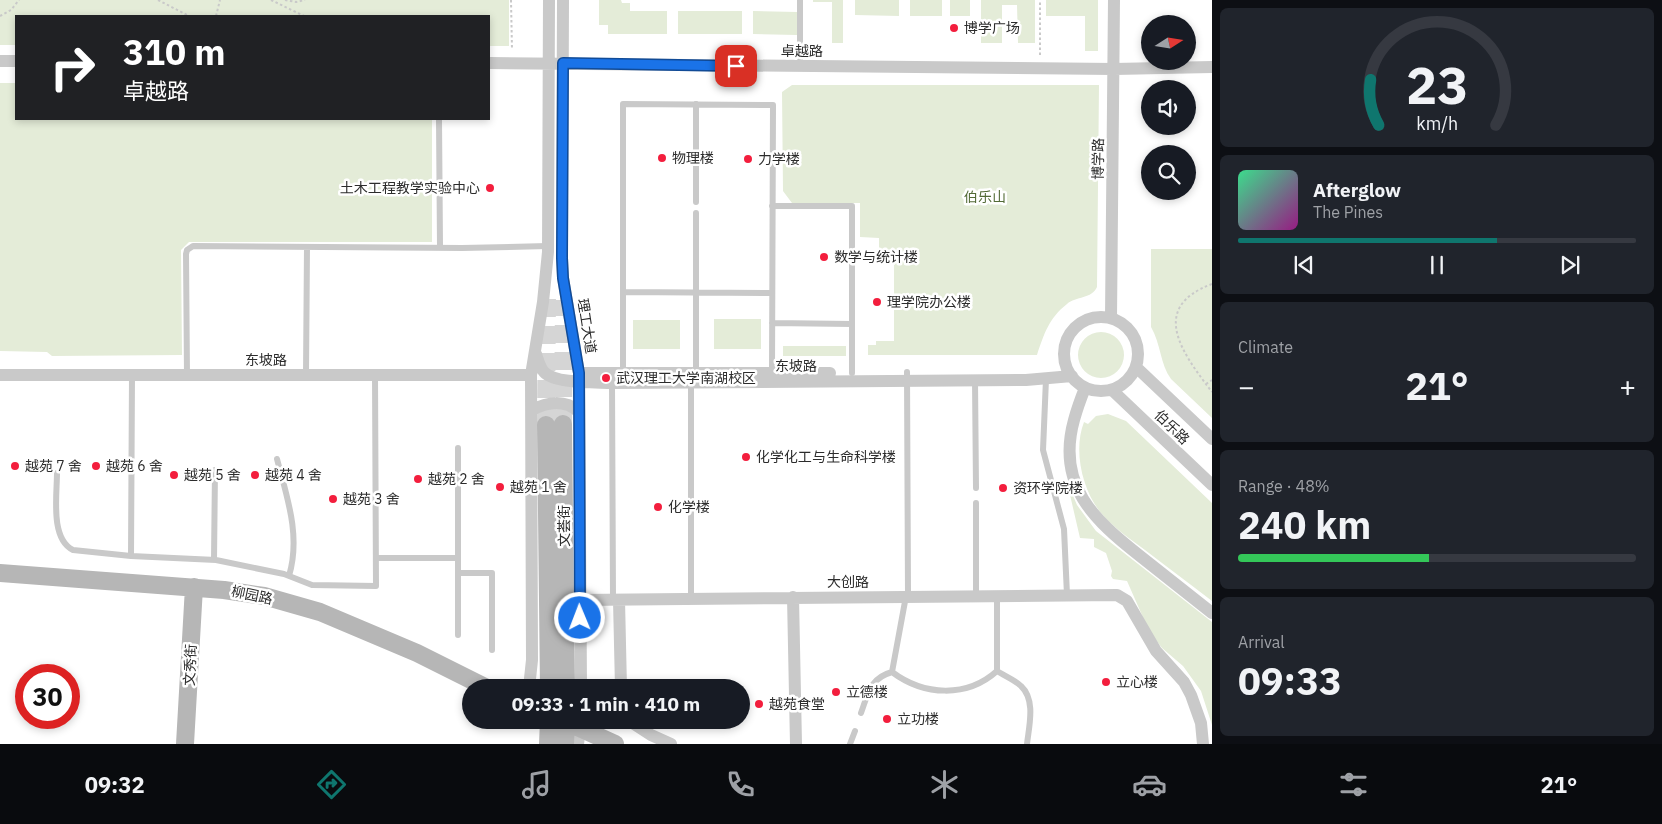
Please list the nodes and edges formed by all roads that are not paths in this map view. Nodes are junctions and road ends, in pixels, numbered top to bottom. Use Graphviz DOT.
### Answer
graph roads {
  1 [pos="550,0"];
  2 [pos="563,0"];
  3 [pos="800,0"];
  4 [pos="1114,0"];
  5 [pos="0,62"];
  6 [pos="15,62"];
  7 [pos="490,63"];
  8 [pos="549,63"];
  9 [pos="563,63"];
  10 [pos="800,66"];
  11 [pos="1212,67"];
  12 [pos="1114,69"];
  13 [pos="696,104"];
  14 [pos="439,120"];
  15 [pos="696,202"];
  16 [pos="772,206"];
  17 [pos="696,213"];
  18 [pos="548,246"];
  19 [pos="307,247"];
  20 [pos="440,248"];
  21 [pos="623,292"];
  22 [pos="696,293"];
  23 [pos="772,293"];
  24 [pos="1111,318"];
  25 [pos="772,324"];
  26 [pos="852,324"];
  27 [pos="535,352"];
  28 [pos="1136,367"];
  29 [pos="772,372"];
  30 [pos="623,373"];
  31 [pos="852,373"];
  32 [pos="1070,373"];
  33 [pos="0,375"];
  34 [pos="132,375"];
  35 [pos="187,375"];
  36 [pos="306,375"];
  37 [pos="375,375"];
  38 [pos="531,375"];
  39 [pos="908,376"];
  40 [pos="579,377"];
  41 [pos="694,378"];
  42 [pos="1046,379"];
  43 [pos="975,380"];
  44 [pos="612,383"];
  45 [pos="1085,388"];
  46 [pos="1112,390"];
  47 [pos="532,410"];
  48 [pos="579,412"];
  49 [pos="1212,438"];
  50 [pos="458,448"];
  51 [pos="277,459"];
  52 [pos="215,470"];
  53 [pos="57,473"];
  54 [pos="1212,485"];
  55 [pos="976,488"];
  56 [pos="976,503"];
  57 [pos="131,556"];
  58 [pos="376,558"];
  59 [pos="458,558"];
  60 [pos="214,560"];
  61 [pos="0,573"];
  62 [pos="458,573"];
  63 [pos="289,576"];
  64 [pos="194,587"];
  65 [pos="1067,595"];
  66 [pos="907,596"];
  67 [pos="976,596"];
  68 [pos="997,596"];
  69 [pos="793,597"];
  70 [pos="691,598"];
  71 [pos="580,600"];
  72 [pos="616,600"];
  73 [pos="1212,613"];
  74 [pos="458,635"];
  75 [pos="492,650"];
  76 [pos="998,671"];
  77 [pos="892,672"];
  78 [pos="469,679"];
  79 [pos="530,679"];
  80 [pos="549,679"];
  81 [pos="566,679"];
  82 [pos="581,679"];
  83 [pos="620,679"];
  84 [pos="861,713"];
  85 [pos="565,729"];
  86 [pos="568,729"];
  87 [pos="579,729"];
  88 [pos="643,729"];
  89 [pos="855,730"];
  90 [pos="185,744"];
  91 [pos="548,744"];
  92 [pos="565,744"];
  93 [pos="615,744"];
  94 [pos="671,744"];
  95 [pos="796,744"];
  96 [pos="850,744"];
  97 [pos="1028,744"];
  98 [pos="1203,744"];
  1 -- 8 [label="street"];
  2 -- 9 [label="street, 理工大道"];
  3 -- 10 [label="lane"];
  4 -- 12 [label="street, 博学路"];
  5 -- 6 [label="street"];
  7 -- 8 [label="street, 卓越路"];
  8 -- 9 [label="street, 卓越路"];
  8 -- 18 [label="street"];
  9 -- 10 [label="street, 卓越路"];
  9 -- 40 [label="street, 理工大道"];
  10 -- 12 [label="street, 卓越路"];
  11 -- 12 [label="street, 卓越路"];
  12 -- 24 [label="street, 博学路"];
  13 -- 15 [label="lane"];
  13 -- 16 [label="lane"];
  13 -- 21 [label="lane"];
  14 -- 20 [label="lane"];
  16 -- 23 [label="lane"];
  16 -- 26 [label="lane"];
  17 -- 22 [label="lane"];
  18 -- 20 [label="lane"];
  18 -- 27 [label="street"];
  19 -- 20 [label="lane"];
  19 -- 35 [label="lane"];
  19 -- 36 [label="lane"];
  21 -- 22 [label="lane"];
  21 -- 30 [label="lane"];
  22 -- 23 [label="lane"];
  22 -- 41 [label="lane"];
  23 -- 25 [label="lane"];
  24 -- 28 [label="street"];
  24 -- 32 [label="street"];
  25 -- 26 [label="lane"];
  25 -- 29 [label="lane"];
  26 -- 31 [label="lane"];
  27 -- 38 [label="street"];
  27 -- 40 [label="street, 东坡路"];
  28 -- 46 [label="street"];
  28 -- 49 [label="street, 伯乐路"];
  29 -- 31 [label="street, 东坡路"];
  29 -- 41 [label="street, 东坡路"];
  30 -- 40 [label="street, 东坡路"];
  30 -- 41 [label="street, 东坡路"];
  31 -- 39 [label="street, 东坡路"];
  32 -- 39 [label="street, 东坡路"];
  32 -- 42 [label="street, 东坡路"];
  32 -- 45 [label="street"];
  33 -- 34 [label="street, 东坡路"];
  34 -- 35 [label="street, 东坡路"];
  34 -- 57 [label="lane"];
  35 -- 36 [label="street, 东坡路"];
  36 -- 37 [label="street, 东坡路"];
  37 -- 38 [label="street, 东坡路"];
  37 -- 58 [label="lane"];
  38 -- 47 [label="street"];
  39 -- 41 [label="street, 东坡路"];
  39 -- 43 [label="street, 东坡路"];
  39 -- 66 [label="lane"];
  40 -- 44 [label="street, 东坡路"];
  40 -- 48 [label="street, 理工大道"];
  41 -- 44 [label="street, 东坡路"];
  41 -- 70 [label="lane"];
  42 -- 43 [label="street, 东坡路"];
  42 -- 65 [label="lane"];
  43 -- 55 [label="lane"];
  44 -- 72 [label="lane"];
  45 -- 46 [label="street"];
  45 -- 73 [label="street"];
  46 -- 54 [label="street, 伯乐路"];
  47 -- 48 [label="street"];
  47 -- 79 [label="street"];
  48 -- 71 [label="street, 理工大道"];
  50 -- 59 [label="lane"];
  51 -- 63 [label="lane"];
  52 -- 60 [label="lane"];
  53 -- 57 [label="lane"];
  56 -- 67 [label="lane"];
  57 -- 60 [label="lane"];
  58 -- 59 [label="lane"];
  58 -- 63 [label="lane"];
  59 -- 62 [label="lane"];
  60 -- 63 [label="lane"];
  61 -- 64 [label="street, 柳园路"];
  62 -- 74 [label="lane"];
  62 -- 75 [label="lane"];
  64 -- 78 [label="street, 柳园路"];
  64 -- 90 [label="street, 文秀街"];
  65 -- 68 [label="street, 大创路"];
  65 -- 98 [label="street, 大创路"];
  66 -- 67 [label="street, 大创路"];
  66 -- 69 [label="street, 大创路"];
  66 -- 77 [label="lane"];
  67 -- 68 [label="street, 大创路"];
  68 -- 76 [label="lane"];
  69 -- 70 [label="street, 大创路"];
  69 -- 95 [label="street"];
  70 -- 72 [label="street, 大创路"];
  71 -- 72 [label="street, 大创路"];
  71 -- 82 [label="street, 理工大道"];
  72 -- 83 [label="street"];
  76 -- 77 [label="lane"];
  76 -- 97 [label="lane"];
  77 -- 84 [label="lane"];
  80 -- 81 [label="street, 文荟街"];
  85 -- 91 [label="street"];
  86 -- 92 [label="street"];
  87 -- 93 [label="street"];
  88 -- 94 [label="street"];
  89 -- 96 [label="lane"];
}
